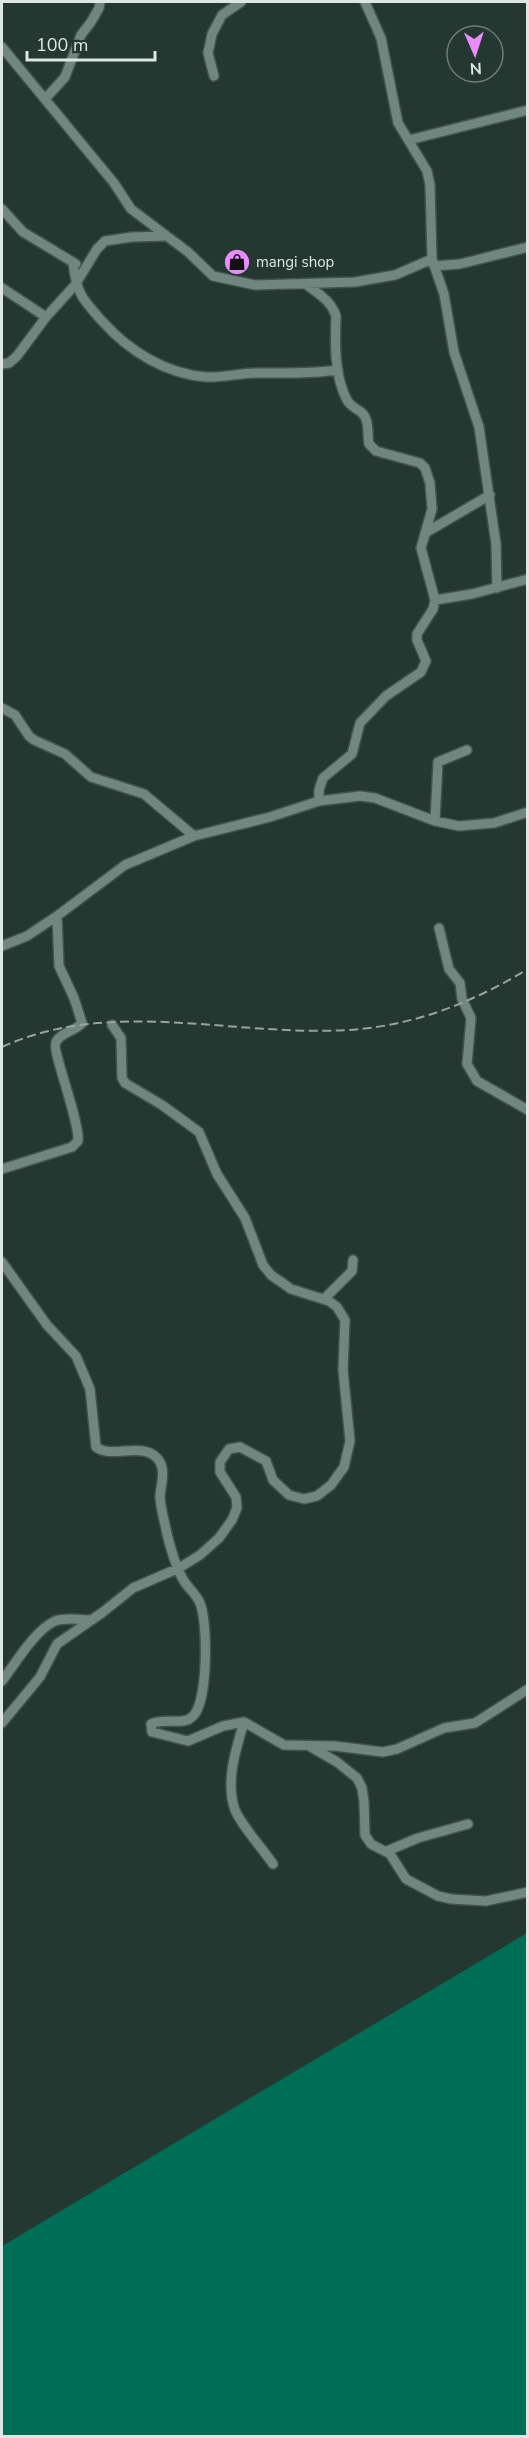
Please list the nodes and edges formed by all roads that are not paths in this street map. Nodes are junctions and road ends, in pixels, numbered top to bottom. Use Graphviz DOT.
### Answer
graph roads {
  1 [pos="100,2"];
  2 [pos="241,2"];
  3 [pos="365,2"];
  4 [pos="2,47"];
  5 [pos="214,76"];
  6 [pos="46,98"];
  7 [pos="528,110"];
  8 [pos="410,140"];
  9 [pos="2,209"];
  10 [pos="165,236"];
  11 [pos="528,247"];
  12 [pos="73,262"];
  13 [pos="433,263"];
  14 [pos="85,266"];
  15 [pos="75,285"];
  16 [pos="307,285"];
  17 [pos="2,288"];
  18 [pos="46,317"];
  19 [pos="2,364"];
  20 [pos="338,370"];
  21 [pos="490,495"];
  22 [pos="425,533"];
  23 [pos="528,579"];
  24 [pos="497,588"];
  25 [pos="435,600"];
  26 [pos="2,708"];
  27 [pos="467,750"];
  28 [pos="319,801"];
  29 [pos="528,812"];
  30 [pos="435,821"];
  31 [pos="194,836"];
  32 [pos="57,916"];
  33 [pos="439,928"];
  34 [pos="2,946"];
  35 [pos="112,1025"];
  36 [pos="528,1110"];
  37 [pos="2,1169"];
  38 [pos="353,1260"];
  39 [pos="2,1262"];
  40 [pos="324,1299"];
  41 [pos="178,1568"];
  42 [pos="92,1620"];
  43 [pos="2,1680"];
  44 [pos="528,1689"];
  45 [pos="244,1722"];
  46 [pos="2,1723"];
  47 [pos="309,1746"];
  48 [pos="468,1824"];
  49 [pos="387,1851"];
  50 [pos="273,1864"];
  51 [pos="528,1892"];
  1 -- 6 [label="street"];
  2 -- 5 [label="street"];
  3 -- 8 [label="street"];
  4 -- 6 [label="street"];
  6 -- 10 [label="street"];
  7 -- 8 [label="street"];
  8 -- 13 [label="street"];
  9 -- 12 [label="street"];
  10 -- 14 [label="street"];
  10 -- 16 [label="street"];
  11 -- 13 [label="street"];
  12 -- 14 [label="street"];
  12 -- 15 [label="street"];
  13 -- 16 [label="street"];
  13 -- 21 [label="street"];
  14 -- 15 [label="street"];
  15 -- 18 [label="street"];
  15 -- 20 [label="street"];
  16 -- 20 [label="street"];
  17 -- 18 [label="street"];
  18 -- 19 [label="street"];
  20 -- 22 [label="street"];
  21 -- 22 [label="street"];
  21 -- 24 [label="street"];
  22 -- 25 [label="street"];
  23 -- 24 [label="street"];
  24 -- 25 [label="street"];
  25 -- 28 [label="street"];
  26 -- 31 [label="street"];
  27 -- 30 [label="street"];
  28 -- 30 [label="street"];
  28 -- 31 [label="street"];
  29 -- 30 [label="street"];
  31 -- 32 [label="street"];
  32 -- 34 [label="street"];
  32 -- 37 [label="street"];
  33 -- 36 [label="street"];
  35 -- 40 [label="street"];
  38 -- 40 [label="street"];
  39 -- 41 [label="street"];
  40 -- 41 [label="street"];
  41 -- 42 [label="street"];
  41 -- 45 [label="street"];
  42 -- 43 [label="street"];
  42 -- 46 [label="street"];
  44 -- 47 [label="street"];
  45 -- 47 [label="street"];
  45 -- 50 [label="street"];
  47 -- 49 [label="street"];
  48 -- 49 [label="street"];
  49 -- 51 [label="street"];
}
